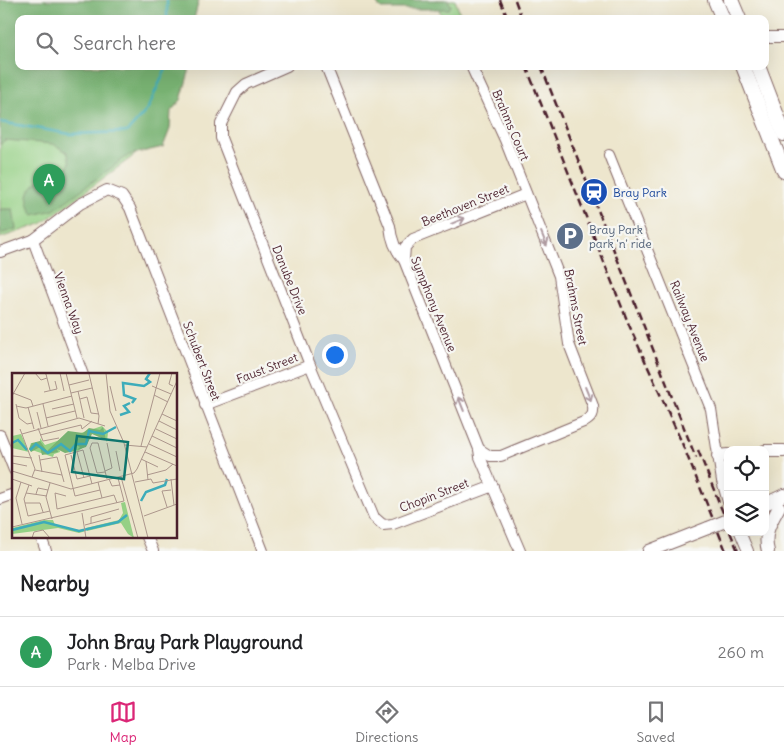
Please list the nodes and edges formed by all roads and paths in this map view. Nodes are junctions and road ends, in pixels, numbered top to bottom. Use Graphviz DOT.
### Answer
graph roads {
  1 [pos="715,0"];
  2 [pos="731,0"];
  3 [pos="721,15"];
  4 [pos="737,15"];
  5 [pos="769,37"];
  6 [pos="784,37"];
  7 [pos="277,70"];
  8 [pos="328,70"];
  9 [pos="473,70"];
  10 [pos="745,70"];
  11 [pos="760,70"];
  12 [pos="784,134"];
  13 [pos="609,155"];
  14 [pos="784,171"];
  15 [pos="526,194"];
  16 [pos="390,226"];
  17 [pos="413,239"];
  18 [pos="33,240"];
  19 [pos="0,252"];
  20 [pos="404,260"];
  21 [pos="310,365"];
  22 [pos="82,373"];
  23 [pos="205,405"];
  24 [pos="0,435"];
  25 [pos="478,449"];
  26 [pos="769,451"];
  27 [pos="784,451"];
  28 [pos="723,455"];
  29 [pos="501,456"];
  30 [pos="12,465"];
  31 [pos="492,482"];
  32 [pos="725,491"];
  33 [pos="12,495"];
  34 [pos="0,499"];
  35 [pos="782,502"];
  36 [pos="769,504"];
  37 [pos="769,510"];
  38 [pos="724,522"];
  39 [pos="383,525"];
  40 [pos="724,529"];
  41 [pos="710,531"];
  42 [pos="742,536"];
  43 [pos="41,538"];
  44 [pos="147,538"];
  45 [pos="46,551"];
  46 [pos="153,551"];
  47 [pos="262,551"];
  48 [pos="520,551"];
  49 [pos="649,551"];
  50 [pos="670,551"];
  51 [pos="748,551"];
  52 [pos="768,551"];
  1 -- 3 [label="highway"];
  2 -- 4 [label="highway"];
  5 -- 6 [label="street"];
  7 -- 21 [label="street, Danube Drive"];
  8 -- 16 [label="street, Symphony Avenue"];
  9 -- 15 [label="street, Brahms Court"];
  10 -- 14 [label="highway"];
  11 -- 12 [label="highway"];
  13 -- 28 [label="street, Railway Avenue"];
  17 -- 15 [label="street, Beethoven Street, one-way"];
  15 -- 29 [label="street, Brahms Street, one-way"];
  16 -- 17 [label="street"];
  16 -- 20 [label="street, Symphony Avenue"];
  17 -- 20 [label="street"];
  18 -- 19 [label="street"];
  18 -- 22 [label="street, Vienna Way"];
  18 -- 23 [label="street, Schubert Street"];
  25 -- 20 [label="street, Symphony Avenue, one-way"];
  21 -- 23 [label="street, Faust Street"];
  21 -- 39 [label="street, Danube Drive"];
  23 -- 47 [label="street, Schubert Street"];
  24 -- 30 [label="street"];
  25 -- 29 [label="street"];
  25 -- 31 [label="street, Symphony Avenue"];
  26 -- 27 [label="main road"];
  28 -- 32 [label="street, Railway Avenue"];
  29 -- 31 [label="street"];
  31 -- 39 [label="street, Chopin Street"];
  31 -- 48 [label="street, Symphony Avenue"];
  33 -- 34 [label="street"];
  35 -- 36 [label="main road"];
  35 -- 37 [label="main road"];
  35 -- 52 [label="main road"];
  38 -- 41 [label="main road, bridge"];
  40 -- 41 [label="main road"];
  41 -- 49 [label="main road"];
  41 -- 50 [label="main road"];
  42 -- 51 [label="street"];
  43 -- 45 [label="street"];
  44 -- 46 [label="street"];
}
